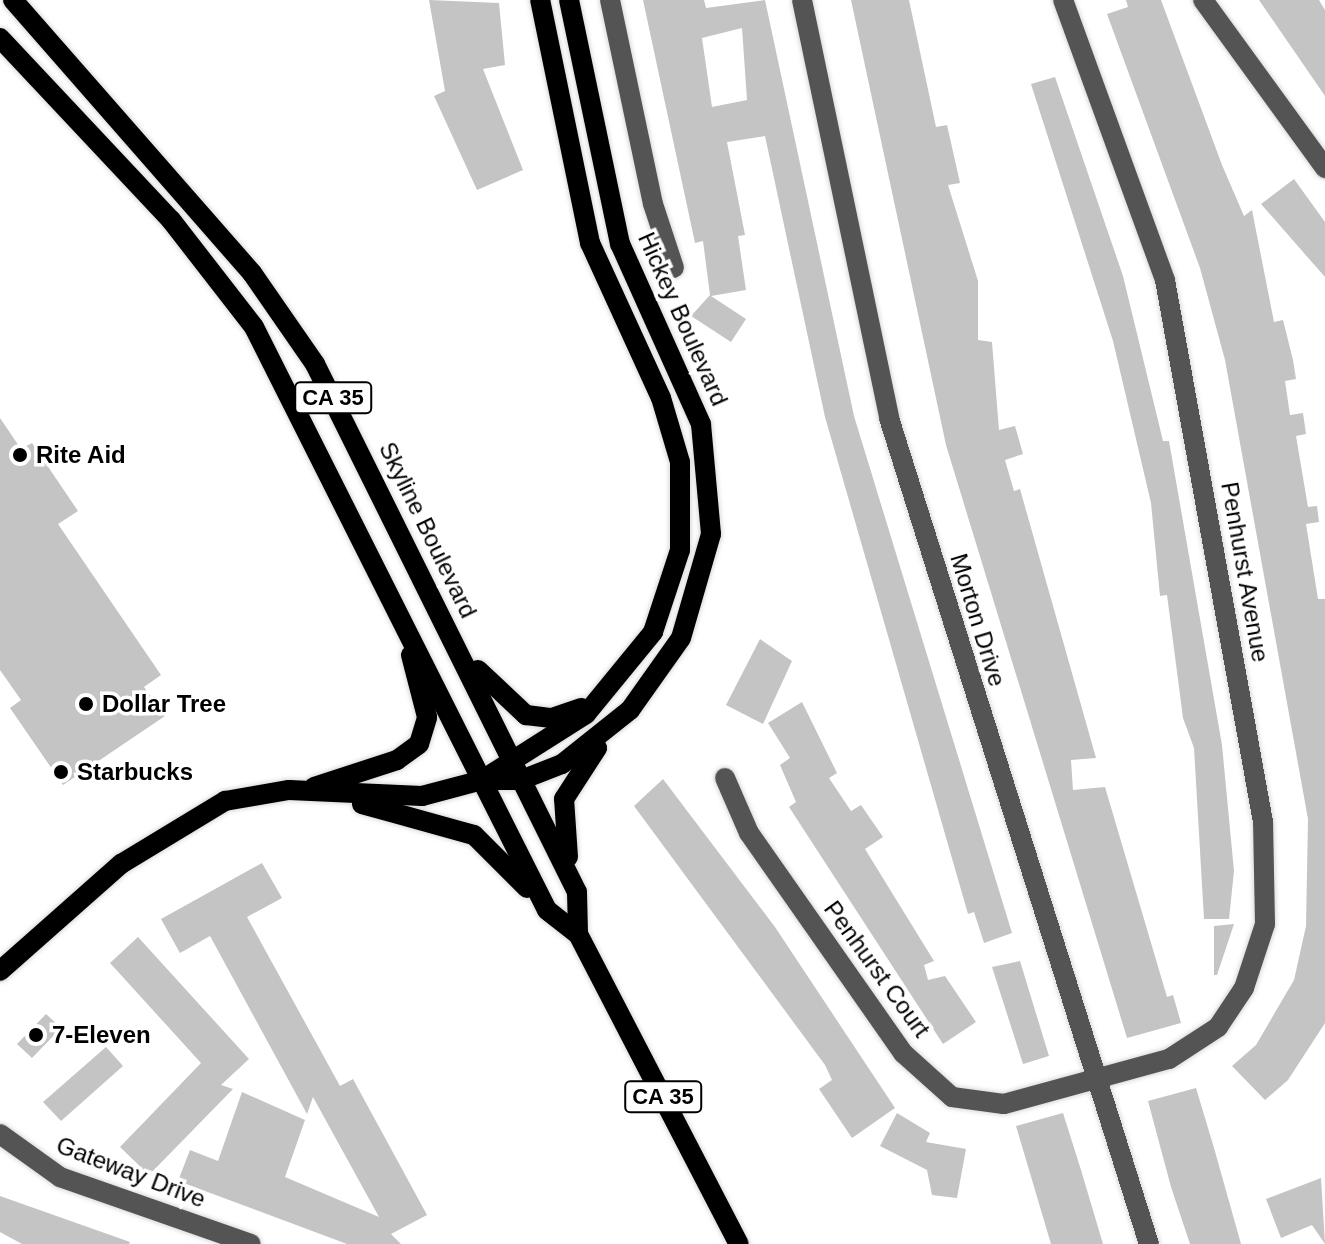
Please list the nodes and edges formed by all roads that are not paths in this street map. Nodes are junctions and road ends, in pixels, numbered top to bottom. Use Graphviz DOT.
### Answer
graph roads {
  1 [pos="13,0"];
  2 [pos="540,0"];
  3 [pos="569,0"];
  4 [pos="610,0"];
  5 [pos="802,0"];
  6 [pos="1063,0"];
  7 [pos="1203,0"];
  8 [pos="0,38"];
  9 [pos="1325,168"];
  10 [pos="674,268"];
  11 [pos="400,612"];
  12 [pos="454,641"];
  13 [pos="603,699"];
  14 [pos="615,726"];
  15 [pos="512,760"];
  16 [pos="725,778"];
  17 [pos="482,780"];
  18 [pos="521,780"];
  19 [pos="304,790"];
  20 [pos="577,892"];
  21 [pos="547,910"];
  22 [pos="578,934"];
  23 [pos="0,971"];
  24 [pos="1092,1075"];
  25 [pos="0,1134"];
  26 [pos="251,1244"];
  27 [pos="739,1244"];
  28 [pos="1149,1244"];
  1 -- 12 [label="main road, Skyline Boulevard / CA 35"];
  2 -- 13 [label="main road, Hickey Boulevard"];
  3 -- 14 [label="main road, Hickey Boulevard"];
  4 -- 10 [label="street, Hickey Boulevard"];
  5 -- 24 [label="street, Morton Drive"];
  6 -- 24 [label="street, Penhurst Avenue"];
  7 -- 9 [label="street"];
  8 -- 11 [label="main road, Skyline Boulevard / CA 35"];
  11 -- 17 [label="main road, Skyline Boulevard / CA 35"];
  11 -- 19 [label="main road"];
  12 -- 13 [label="main road"];
  12 -- 15 [label="main road, Skyline Boulevard / CA 35"];
  13 -- 15 [label="main road, Hickey Boulevard"];
  14 -- 18 [label="main road, Hickey Boulevard"];
  14 -- 20 [label="main road"];
  15 -- 17 [label="main road, Hickey Boulevard"];
  15 -- 18 [label="main road, Skyline Boulevard / CA 35"];
  16 -- 24 [label="street, Penhurst Court"];
  17 -- 18 [label="main road, Hickey Boulevard"];
  17 -- 19 [label="main road, Hickey Boulevard"];
  17 -- 21 [label="main road, Skyline Boulevard / CA 35"];
  18 -- 20 [label="main road, Skyline Boulevard / CA 35"];
  19 -- 21 [label="main road"];
  19 -- 23 [label="main road, Hickey Boulevard"];
  20 -- 22 [label="main road, Skyline Boulevard / CA 35"];
  21 -- 22 [label="main road, Skyline Boulevard / CA 35"];
  22 -- 27 [label="main road, Skyline Boulevard / CA 35"];
  24 -- 28 [label="street, Morton Drive"];
  25 -- 26 [label="street, Gateway Drive"];
}
